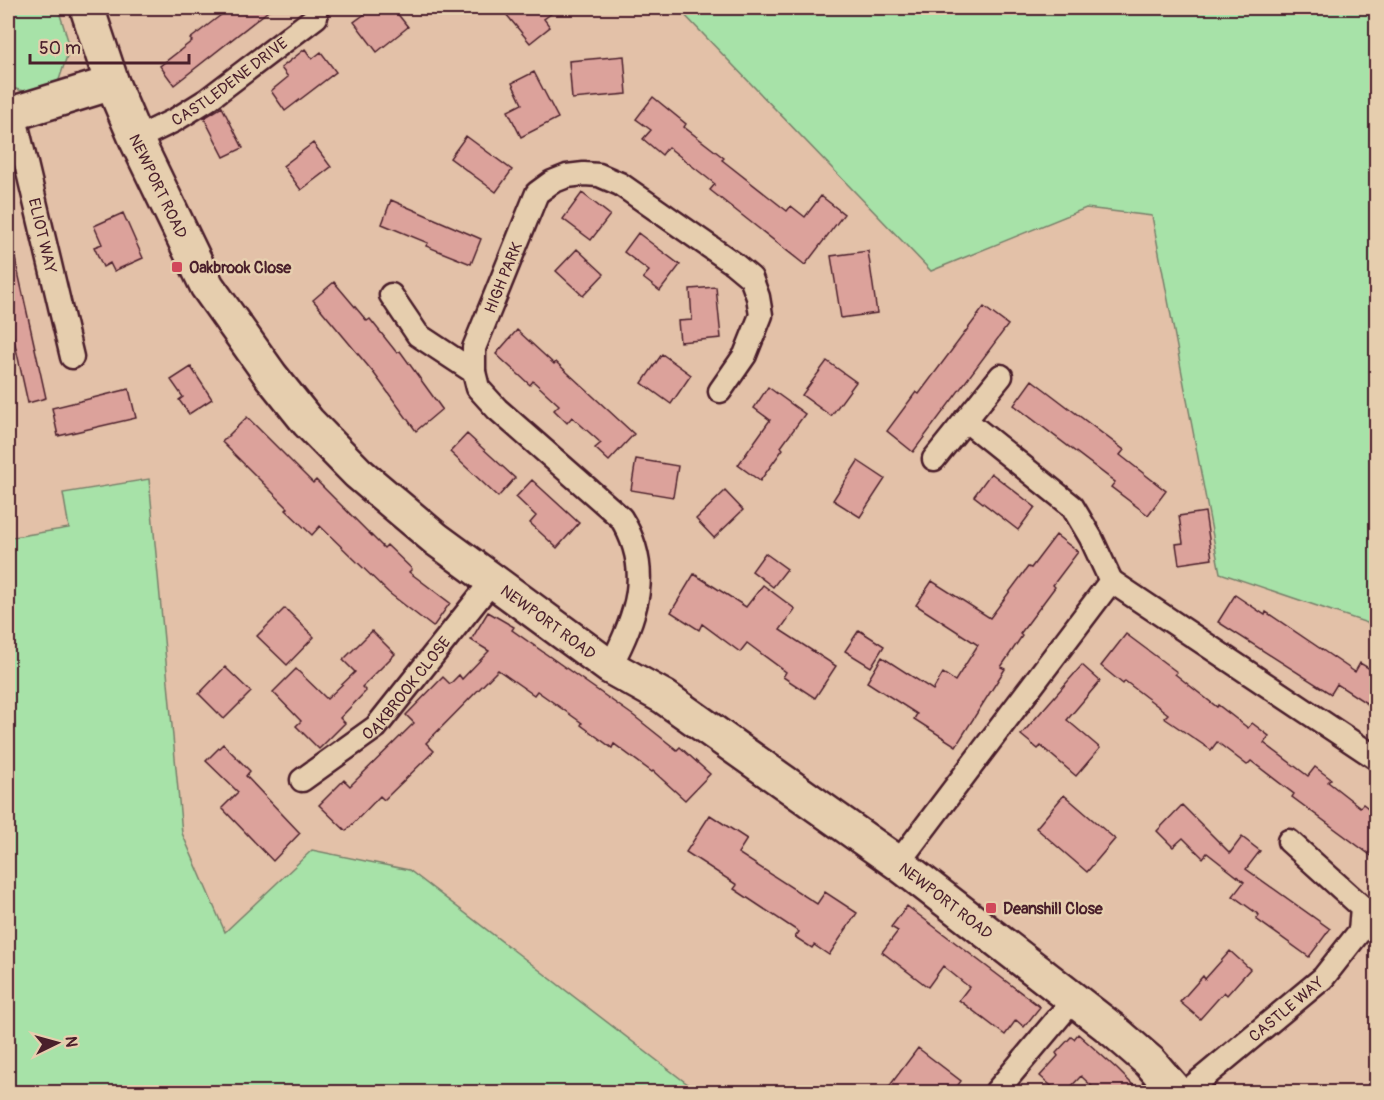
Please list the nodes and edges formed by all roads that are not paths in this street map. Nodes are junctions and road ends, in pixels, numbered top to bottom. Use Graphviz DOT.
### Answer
graph roads {
  1 [pos="87,8"];
  2 [pos="316,16"];
  3 [pos="112,83"];
  4 [pos="11,114"];
  5 [pos="136,139"];
  6 [pos="391,295"];
  7 [pos="72,357"];
  8 [pos="474,372"];
  9 [pos="1001,376"];
  10 [pos="720,391"];
  11 [pos="965,420"];
  12 [pos="934,459"];
  13 [pos="493,580"];
  14 [pos="1111,581"];
  15 [pos="610,667"];
  16 [pos="1377,759"];
  17 [pos="302,780"];
  18 [pos="1289,841"];
  19 [pos="898,863"];
  20 [pos="1369,900"];
  21 [pos="1074,999"];
  22 [pos="996,1092"];
  23 [pos="1176,1092"];
  24 [pos="1185,1092"];
  1 -- 3 [label="main road, NEWPORT ROAD"];
  2 -- 5 [label="street, CASTLEDENE DRIVE"];
  3 -- 4 [label="main road"];
  3 -- 5 [label="main road, NEWPORT ROAD"];
  4 -- 7 [label="street, ELIOT WAY"];
  5 -- 13 [label="main road, NEWPORT ROAD"];
  6 -- 8 [label="street"];
  8 -- 10 [label="street, HIGH PARK"];
  8 -- 15 [label="street"];
  9 -- 11 [label="street"];
  11 -- 12 [label="street"];
  11 -- 14 [label="street"];
  13 -- 15 [label="main road, NEWPORT ROAD"];
  13 -- 17 [label="street, OAKBROOK CLOSE"];
  14 -- 16 [label="street"];
  14 -- 19 [label="street"];
  15 -- 19 [label="main road, NEWPORT ROAD"];
  18 -- 20 [label="street, CASTLE WAY"];
  19 -- 21 [label="main road, NEWPORT ROAD"];
  20 -- 24 [label="street, CASTLE WAY"];
  21 -- 22 [label="street"];
  21 -- 23 [label="main road, NEWPORT ROAD"];
}
